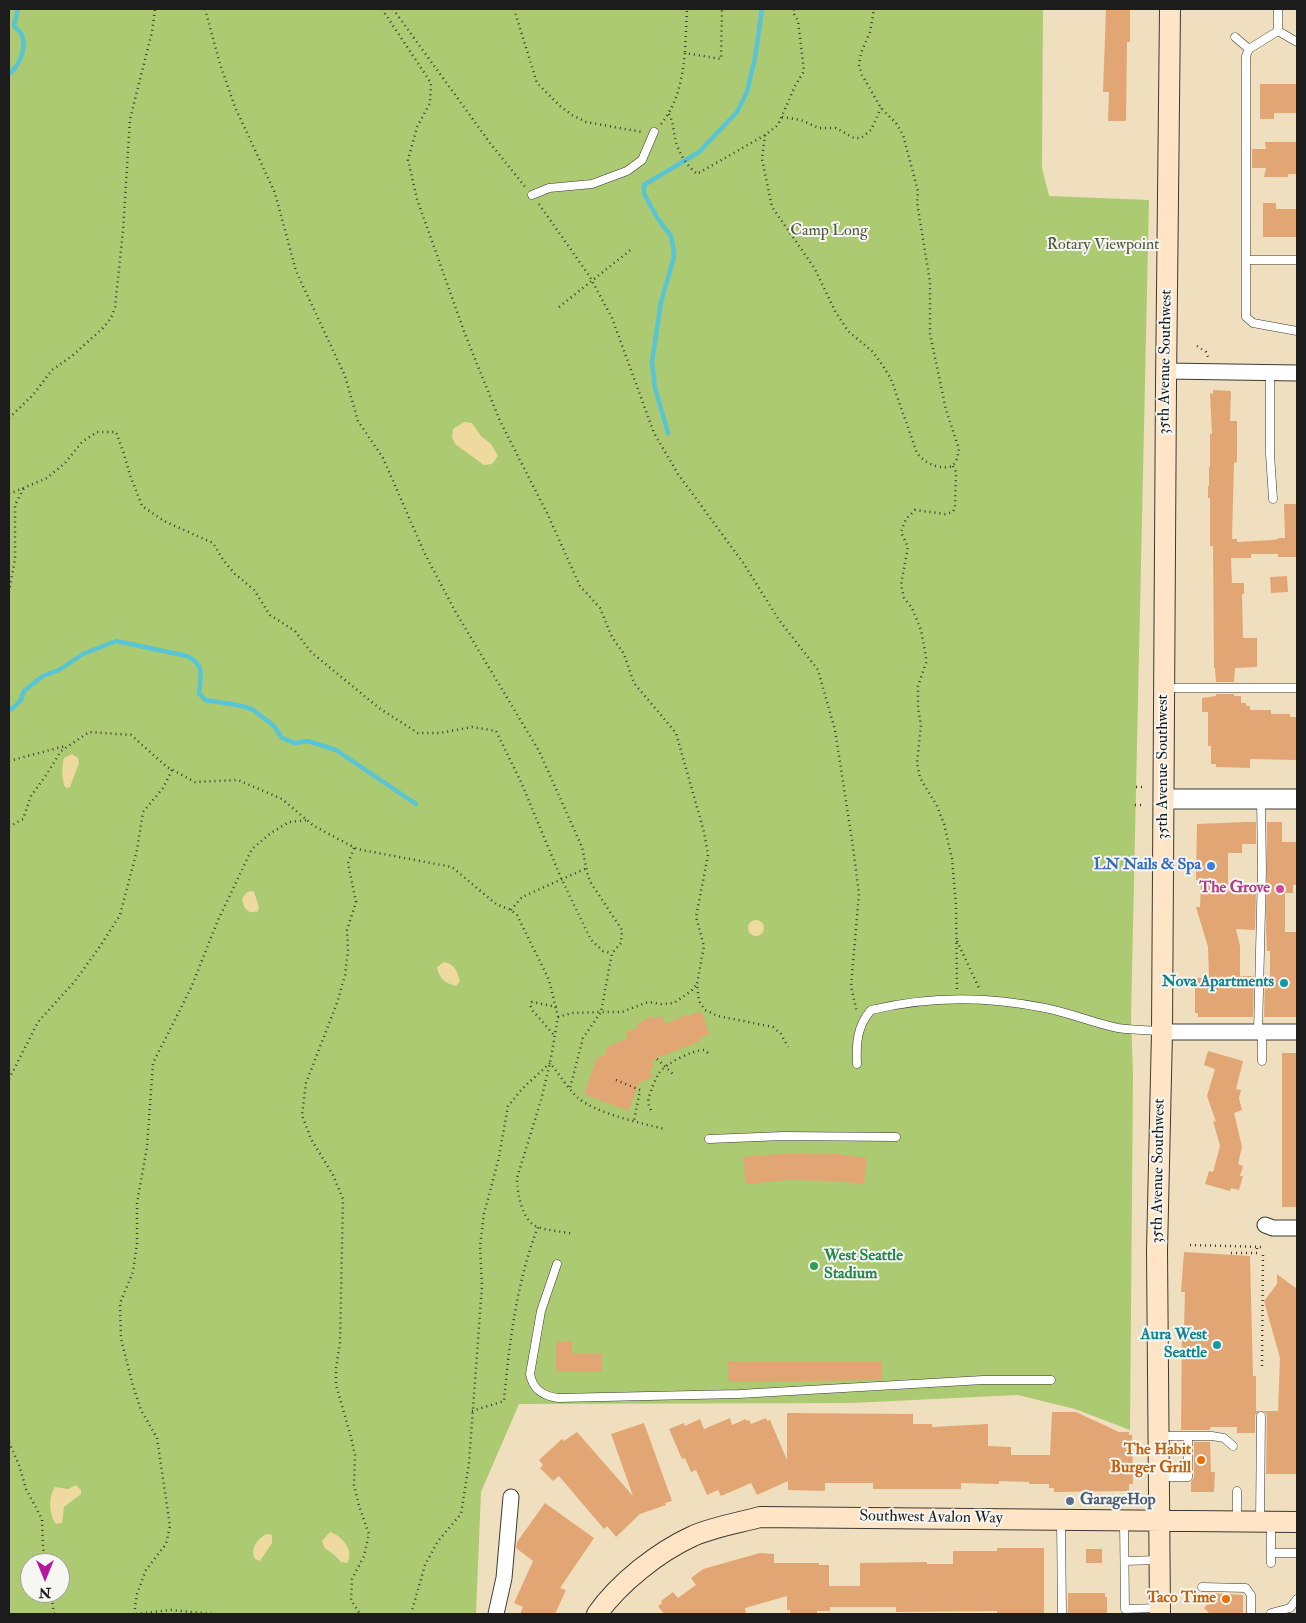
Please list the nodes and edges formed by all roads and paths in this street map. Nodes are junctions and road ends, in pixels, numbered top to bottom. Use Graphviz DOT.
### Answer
graph roads {
  1 [pos="155,9"];
  2 [pos="206,9"];
  3 [pos="382,9"];
  4 [pos="393,9"];
  5 [pos="514,9"];
  6 [pos="687,9"];
  7 [pos="722,9"];
  8 [pos="794,9"];
  9 [pos="874,9"];
  10 [pos="1170,9"];
  11 [pos="1278,9"];
  12 [pos="1278,31"];
  13 [pos="1235,37"];
  14 [pos="1297,42"];
  15 [pos="1250,49"];
  16 [pos="686,52"];
  17 [pos="881,108"];
  18 [pos="670,114"];
  19 [pos="782,117"];
  20 [pos="654,132"];
  21 [pos="765,135"];
  22 [pos="532,195"];
  23 [pos="633,248"];
  24 [pos="1246,260"];
  25 [pos="1297,260"];
  26 [pos="592,280"];
  27 [pos="559,307"];
  28 [pos="1297,331"];
  29 [pos="1197,346"];
  30 [pos="1208,361"];
  31 [pos="1166,370"];
  32 [pos="1270,373"];
  33 [pos="1297,373"];
  34 [pos="9,418"];
  35 [pos="953,466"];
  36 [pos="25,487"];
  37 [pos="9,494"];
  38 [pos="1273,499"];
  39 [pos="9,592"];
  40 [pos="1164,688"];
  41 [pos="1297,688"];
  42 [pos="69,745"];
  43 [pos="9,760"];
  44 [pos="172,770"];
  45 [pos="1136,786"];
  46 [pos="1142,786"];
  47 [pos="1164,799"];
  48 [pos="1261,799"];
  49 [pos="1297,799"];
  50 [pos="1136,805"];
  51 [pos="1142,805"];
  52 [pos="308,820"];
  53 [pos="9,827"];
  54 [pos="354,848"];
  55 [pos="587,868"];
  56 [pos="561,878"];
  57 [pos="511,910"];
  58 [pos="957,940"];
  59 [pos="612,953"];
  60 [pos="697,984"];
  61 [pos="957,987"];
  62 [pos="980,990"];
  63 [pos="557,1007"];
  64 [pos="602,1012"];
  65 [pos="858,1015"];
  66 [pos="558,1017"];
  67 [pos="1162,1032"];
  68 [pos="1260,1032"];
  69 [pos="1297,1032"];
  70 [pos="554,1034"];
  71 [pos="788,1047"];
  72 [pos="708,1053"];
  73 [pos="657,1060"];
  74 [pos="1262,1061"];
  75 [pos="550,1063"];
  76 [pos="857,1064"];
  77 [pos="665,1067"];
  78 [pos="673,1074"];
  79 [pos="9,1079"];
  80 [pos="616,1080"];
  81 [pos="570,1088"];
  82 [pos="651,1110"];
  83 [pos="634,1120"];
  84 [pos="664,1129"];
  85 [pos="896,1138"];
  86 [pos="709,1139"];
  87 [pos="1265,1225"];
  88 [pos="538,1227"];
  89 [pos="1297,1228"];
  90 [pos="573,1234"];
  91 [pos="1190,1245"];
  92 [pos="1257,1247"];
  93 [pos="1231,1253"];
  94 [pos="557,1264"];
  95 [pos="1262,1366"];
  96 [pos="1051,1380"];
  97 [pos="472,1411"];
  98 [pos="1261,1416"];
  99 [pos="1158,1436"];
  100 [pos="1188,1436"];
  101 [pos="9,1442"];
  102 [pos="1233,1446"];
  103 [pos="1158,1477"];
  104 [pos="1237,1490"];
  105 [pos="511,1497"];
  106 [pos="1060,1519"];
  107 [pos="1124,1520"];
  108 [pos="1158,1520"];
  109 [pos="1237,1521"];
  110 [pos="1266,1521"];
  111 [pos="1297,1522"];
  112 [pos="1271,1552"];
  113 [pos="44,1553"];
  114 [pos="1297,1553"];
  115 [pos="1158,1560"];
  116 [pos="1125,1561"];
  117 [pos="1271,1563"];
  118 [pos="1202,1587"];
  119 [pos="1297,1599"];
  120 [pos="1160,1611"];
  121 [pos="1271,1613"];
  122 [pos="135,1614"];
  123 [pos="213,1614"];
  124 [pos="360,1614"];
  125 [pos="411,1614"];
  126 [pos="496,1614"];
  127 [pos="597,1614"];
  128 [pos="1062,1614"];
  129 [pos="1251,1614"];
  1 -- 34 [label="path"];
  2 -- 55 [label="path"];
  3 -- 60 [label="path"];
  4 -- 22 [label="path"];
  5 -- 20 [label="path"];
  6 -- 16 [label="path"];
  7 -- 16 [label="path"];
  8 -- 19 [label="path"];
  9 -- 17 [label="path"];
  10 -- 31 [label="main road, 35th Avenue Southwest"];
  11 -- 12 [label="lane"];
  12 -- 14 [label="lane"];
  12 -- 15 [label="lane"];
  13 -- 15 [label="lane"];
  15 -- 24 [label="lane"];
  16 -- 18 [label="path"];
  17 -- 19 [label="path"];
  17 -- 35 [label="path"];
  18 -- 20 [label="path"];
  18 -- 21 [label="path"];
  19 -- 21 [label="path"];
  20 -- 22 [label="lane"];
  21 -- 35 [label="path"];
  22 -- 26 [label="path"];
  23 -- 26 [label="path"];
  24 -- 25 [label="lane"];
  24 -- 28 [label="lane"];
  26 -- 27 [label="path"];
  26 -- 65 [label="path"];
  29 -- 30 [label="path"];
  31 -- 32 [label="street"];
  31 -- 40 [label="main road, 35th Avenue Southwest"];
  32 -- 33 [label="street"];
  32 -- 38 [label="lane"];
  35 -- 58 [label="path"];
  36 -- 37 [label="path"];
  36 -- 39 [label="path"];
  36 -- 56 [label="path"];
  40 -- 41 [label="lane"];
  40 -- 47 [label="main road, 35th Avenue Southwest"];
  42 -- 43 [label="path"];
  42 -- 44 [label="path"];
  42 -- 53 [label="path"];
  44 -- 52 [label="path"];
  44 -- 79 [label="path"];
  45 -- 46 [label="path"];
  47 -- 48 [label="street"];
  47 -- 67 [label="main road, 35th Avenue Southwest"];
  48 -- 49 [label="street"];
  48 -- 68 [label="lane"];
  50 -- 51 [label="path"];
  52 -- 54 [label="path"];
  52 -- 122 [label="path"];
  54 -- 57 [label="path"];
  54 -- 124 [label="path"];
  55 -- 56 [label="path"];
  55 -- 59 [label="path"];
  56 -- 57 [label="path"];
  56 -- 59 [label="path"];
  57 -- 63 [label="path"];
  58 -- 61 [label="path"];
  58 -- 62 [label="path"];
  59 -- 64 [label="path"];
  60 -- 64 [label="path"];
  60 -- 71 [label="path"];
  63 -- 66 [label="path"];
  63 -- 70 [label="path"];
  64 -- 66 [label="path"];
  64 -- 81 [label="path"];
  66 -- 70 [label="path"];
  67 -- 68 [label="street"];
  67 -- 76 [label="lane"];
  67 -- 99 [label="main road, 35th Avenue Southwest"];
  68 -- 69 [label="street"];
  68 -- 74 [label="lane"];
  70 -- 75 [label="path"];
  72 -- 77 [label="path"];
  73 -- 77 [label="path"];
  75 -- 81 [label="path"];
  75 -- 88 [label="path"];
  75 -- 97 [label="path"];
  77 -- 78 [label="path"];
  77 -- 82 [label="path"];
  80 -- 83 [label="path"];
  81 -- 83 [label="path"];
  83 -- 84 [label="path"];
  85 -- 86 [label="lane"];
  87 -- 89 [label="street"];
  88 -- 90 [label="path"];
  88 -- 97 [label="path"];
  91 -- 92 [label="path"];
  92 -- 93 [label="path"];
  92 -- 95 [label="path"];
  94 -- 96 [label="lane"];
  97 -- 125 [label="path"];
  98 -- 110 [label="lane"];
  99 -- 100 [label="lane"];
  99 -- 103 [label="main road, 35th Avenue Southwest"];
  100 -- 102 [label="lane"];
  100 -- 103 [label="lane"];
  101 -- 113 [label="path"];
  103 -- 108 [label="main road, 35th Avenue Southwest"];
  104 -- 109 [label="lane"];
  105 -- 126 [label="street"];
  106 -- 107 [label="main road, Southwest Avalon Way"];
  106 -- 127 [label="main road, Southwest Avalon Way"];
  106 -- 128 [label="lane"];
  107 -- 108 [label="main road, Southwest Avalon Way"];
  107 -- 116 [label="lane"];
  108 -- 109 [label="main road, Southwest Avalon Way"];
  108 -- 115 [label="main road, 35th Avenue Southwest"];
  109 -- 110 [label="main road, Southwest Avalon Way"];
  110 -- 111 [label="main road, Southwest Avalon Way"];
  110 -- 112 [label="lane"];
  112 -- 114 [label="lane"];
  112 -- 117 [label="lane"];
  115 -- 116 [label="lane"];
  115 -- 120 [label="main road, 35th Avenue Southwest"];
  116 -- 120 [label="lane"];
  118 -- 129 [label="lane"];
  119 -- 121 [label="lane"];
  122 -- 123 [label="path"];
}
